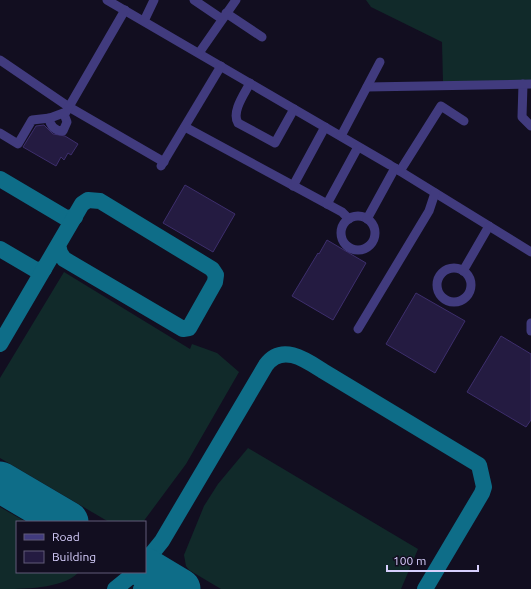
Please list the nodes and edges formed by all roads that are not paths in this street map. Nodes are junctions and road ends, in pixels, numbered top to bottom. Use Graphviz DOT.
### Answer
graph roads {
  1 [pos="108,0"];
  2 [pos="154,0"];
  3 [pos="194,0"];
  4 [pos="236,0"];
  5 [pos="125,10"];
  6 [pos="224,16"];
  7 [pos="144,21"];
  8 [pos="262,37"];
  9 [pos="199,53"];
  10 [pos="0,60"];
  11 [pos="380,62"];
  12 [pos="221,66"];
  13 [pos="250,83"];
  14 [pos="527,84"];
  15 [pos="367,87"];
  16 [pos="294,109"];
  17 [pos="67,110"];
  18 [pos="49,118"];
  19 [pos="464,121"];
  20 [pos="531,126"];
  21 [pos="185,127"];
  22 [pos="325,127"];
  23 [pos="0,133"];
  24 [pos="341,136"];
  25 [pos="358,147"];
  26 [pos="398,170"];
  27 [pos="293,186"];
  28 [pos="434,193"];
  29 [pos="327,204"];
  30 [pos="349,219"];
  31 [pos="367,219"];
  32 [pos="489,226"];
  33 [pos="531,252"];
  34 [pos="463,271"];
  35 [pos="531,323"];
  36 [pos="358,329"];
  37 [pos="531,331"];
  1 -- 5 [label="lane"];
  2 -- 7 [label="lane"];
  3 -- 6 [label="lane"];
  4 -- 6 [label="lane"];
  5 -- 7 [label="lane"];
  5 -- 17 [label="lane"];
  6 -- 8 [label="lane"];
  6 -- 9 [label="lane"];
  7 -- 9 [label="lane"];
  9 -- 12 [label="lane"];
  10 -- 17 [label="lane"];
  11 -- 15 [label="lane"];
  12 -- 13 [label="lane"];
  12 -- 21 [label="lane"];
  13 -- 16 [label="lane"];
  13 -- 16 [label="lane"];
  14 -- 15 [label="lane"];
  14 -- 20 [label="lane"];
  15 -- 24 [label="lane"];
  16 -- 22 [label="lane"];
  17 -- 18 [label="lane"];
  17 -- 18 [label="lane"];
  17 -- 21 [label="lane"];
  18 -- 23 [label="lane"];
  19 -- 26 [label="lane"];
  21 -- 27 [label="lane"];
  22 -- 24 [label="lane"];
  22 -- 27 [label="lane"];
  24 -- 25 [label="lane"];
  25 -- 26 [label="lane"];
  25 -- 29 [label="lane"];
  26 -- 28 [label="lane"];
  26 -- 31 [label="lane"];
  27 -- 29 [label="lane"];
  28 -- 32 [label="lane"];
  28 -- 36 [label="lane"];
  29 -- 30 [label="lane"];
  30 -- 31 [label="lane"];
  30 -- 31 [label="lane"];
  32 -- 33 [label="lane"];
  32 -- 34 [label="lane"];
  35 -- 37 [label="lane"];
}
